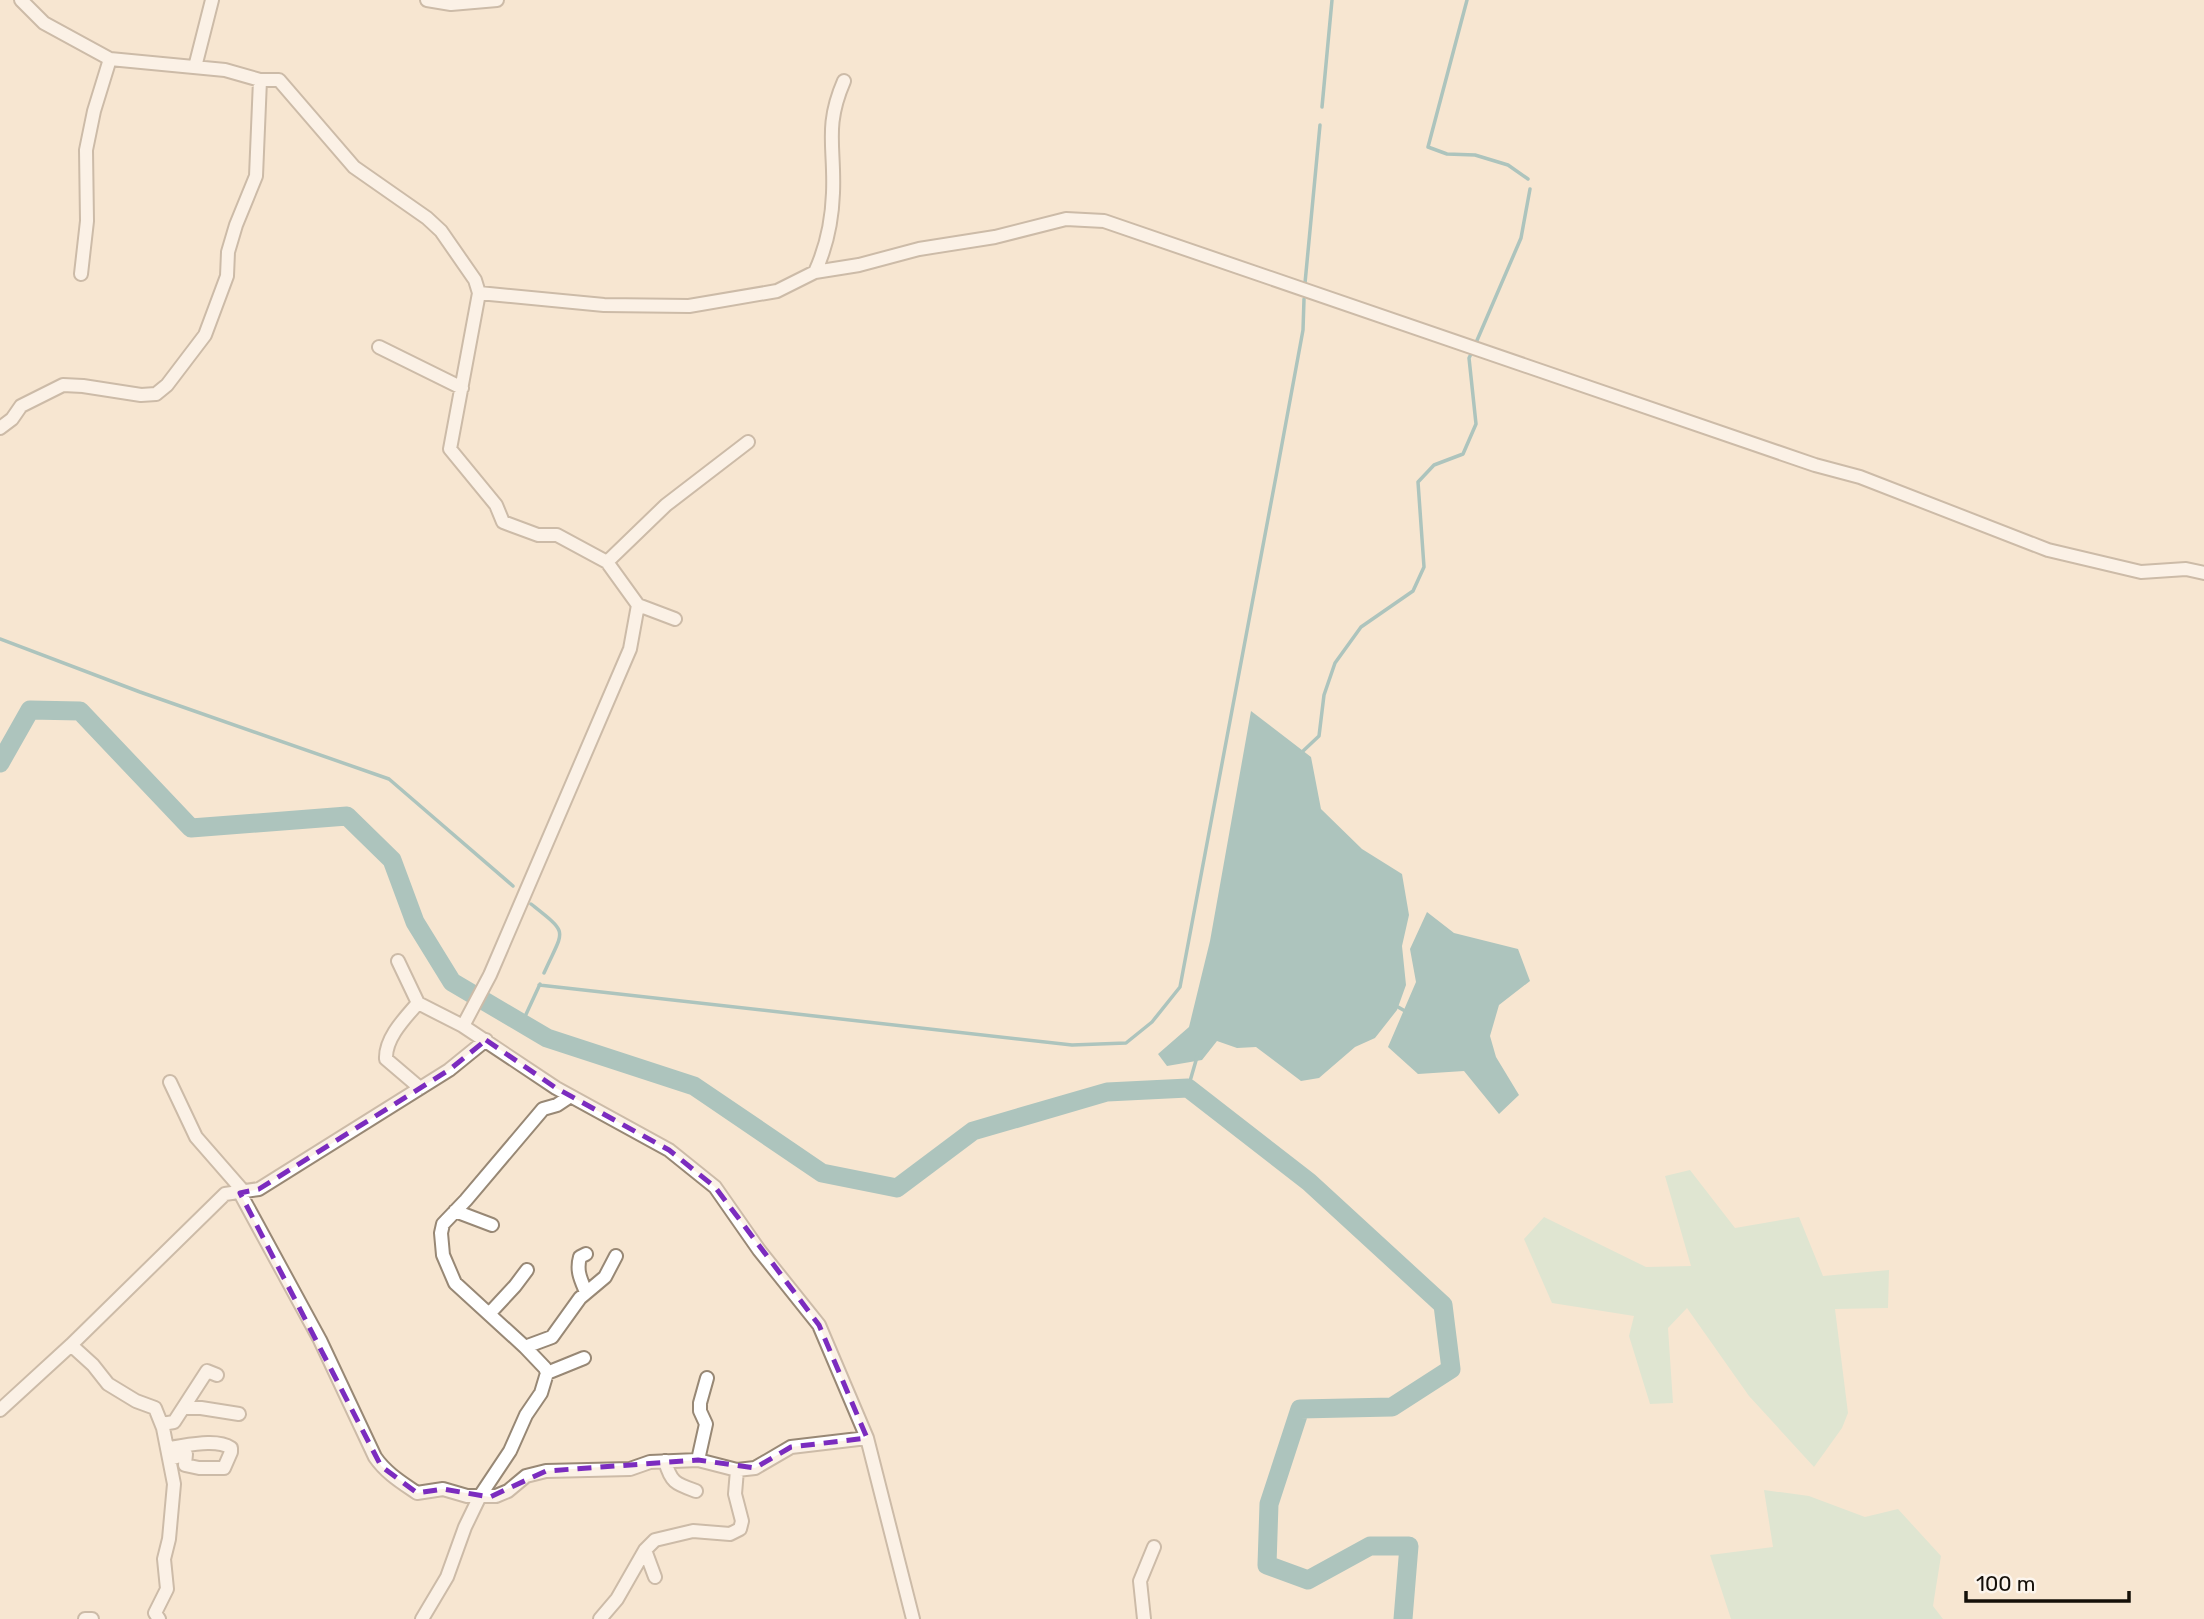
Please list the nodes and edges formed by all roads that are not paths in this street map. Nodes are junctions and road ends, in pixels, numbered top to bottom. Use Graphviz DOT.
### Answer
graph roads {
  1 [pos="21,0"];
  2 [pos="212,0"];
  3 [pos="427,0"];
  4 [pos="497,0"];
  5 [pos="110,59"];
  6 [pos="195,67"];
  7 [pos="260,80"];
  8 [pos="844,81"];
  9 [pos="815,272"];
  10 [pos="81,274"];
  11 [pos="480,293"];
  12 [pos="379,347"];
  13 [pos="462,387"];
  14 [pos="0,428"];
  15 [pos="748,442"];
  16 [pos="607,562"];
  17 [pos="2204,573"];
  18 [pos="638,605"];
  19 [pos="675,619"];
  20 [pos="398,961"];
  21 [pos="418,1003"];
  22 [pos="463,1026"];
  23 [pos="486,1040"];
  24 [pos="170,1082"];
  25 [pos="420,1088"];
  26 [pos="569,1097"];
  27 [pos="242,1193"];
  28 [pos="455,1211"];
  29 [pos="492,1225"];
  30 [pos="586,1254"];
  31 [pos="616,1256"];
  32 [pos="527,1270"];
  33 [pos="586,1292"];
  34 [pos="489,1314"];
  35 [pos="71,1345"];
  36 [pos="526,1347"];
  37 [pos="584,1358"];
  38 [pos="547,1373"];
  39 [pos="217,1375"];
  40 [pos="707,1378"];
  41 [pos="185,1408"];
  42 [pos="0,1410"];
  43 [pos="239,1414"];
  44 [pos="162,1424"];
  45 [pos="867,1438"];
  46 [pos="698,1460"];
  47 [pos="665,1461"];
  48 [pos="737,1470"];
  49 [pos="696,1491"];
  50 [pos="480,1496"];
  51 [pos="1154,1547"];
  52 [pos="646,1550"];
  53 [pos="655,1577"];
  54 [pos="154,1618"];
  55 [pos="85,1619"];
  56 [pos="92,1619"];
  57 [pos="422,1619"];
  58 [pos="600,1619"];
  59 [pos="913,1619"];
  60 [pos="1144,1619"];
  1 -- 5 [label="street"];
  2 -- 6 [label="street"];
  3 -- 4 [label="street"];
  5 -- 6 [label="street"];
  5 -- 10 [label="street"];
  6 -- 7 [label="street"];
  7 -- 11 [label="street"];
  7 -- 14 [label="street"];
  8 -- 9 [label="street"];
  9 -- 11 [label="street"];
  9 -- 17 [label="street"];
  11 -- 13 [label="street"];
  12 -- 13 [label="street"];
  13 -- 16 [label="street"];
  15 -- 16 [label="street"];
  16 -- 18 [label="street"];
  18 -- 19 [label="street"];
  18 -- 22 [label="street"];
  20 -- 21 [label="street"];
  21 -- 22 [label="street"];
  21 -- 25 [label="street"];
  22 -- 23 [label="street"];
  23 -- 25 [label="street"];
  23 -- 26 [label="street"];
  24 -- 27 [label="street"];
  25 -- 27 [label="street"];
  26 -- 28 [label="street"];
  26 -- 45 [label="street"];
  27 -- 35 [label="street"];
  27 -- 50 [label="street"];
  28 -- 29 [label="street"];
  28 -- 34 [label="street"];
  30 -- 33 [label="street"];
  31 -- 33 [label="street"];
  32 -- 34 [label="street"];
  33 -- 36 [label="street"];
  34 -- 36 [label="street"];
  35 -- 42 [label="street"];
  35 -- 44 [label="street"];
  36 -- 38 [label="street"];
  37 -- 38 [label="street"];
  38 -- 50 [label="street"];
  39 -- 41 [label="street"];
  40 -- 46 [label="street"];
  41 -- 43 [label="street"];
  41 -- 44 [label="street"];
  44 -- 54 [label="street"];
  45 -- 48 [label="street"];
  45 -- 59 [label="street"];
  46 -- 47 [label="street"];
  46 -- 48 [label="street"];
  47 -- 49 [label="street"];
  47 -- 50 [label="street"];
  48 -- 52 [label="street"];
  50 -- 57 [label="street"];
  51 -- 60 [label="street"];
  52 -- 53 [label="street"];
  52 -- 58 [label="street"];
  55 -- 56 [label="street"];
}
